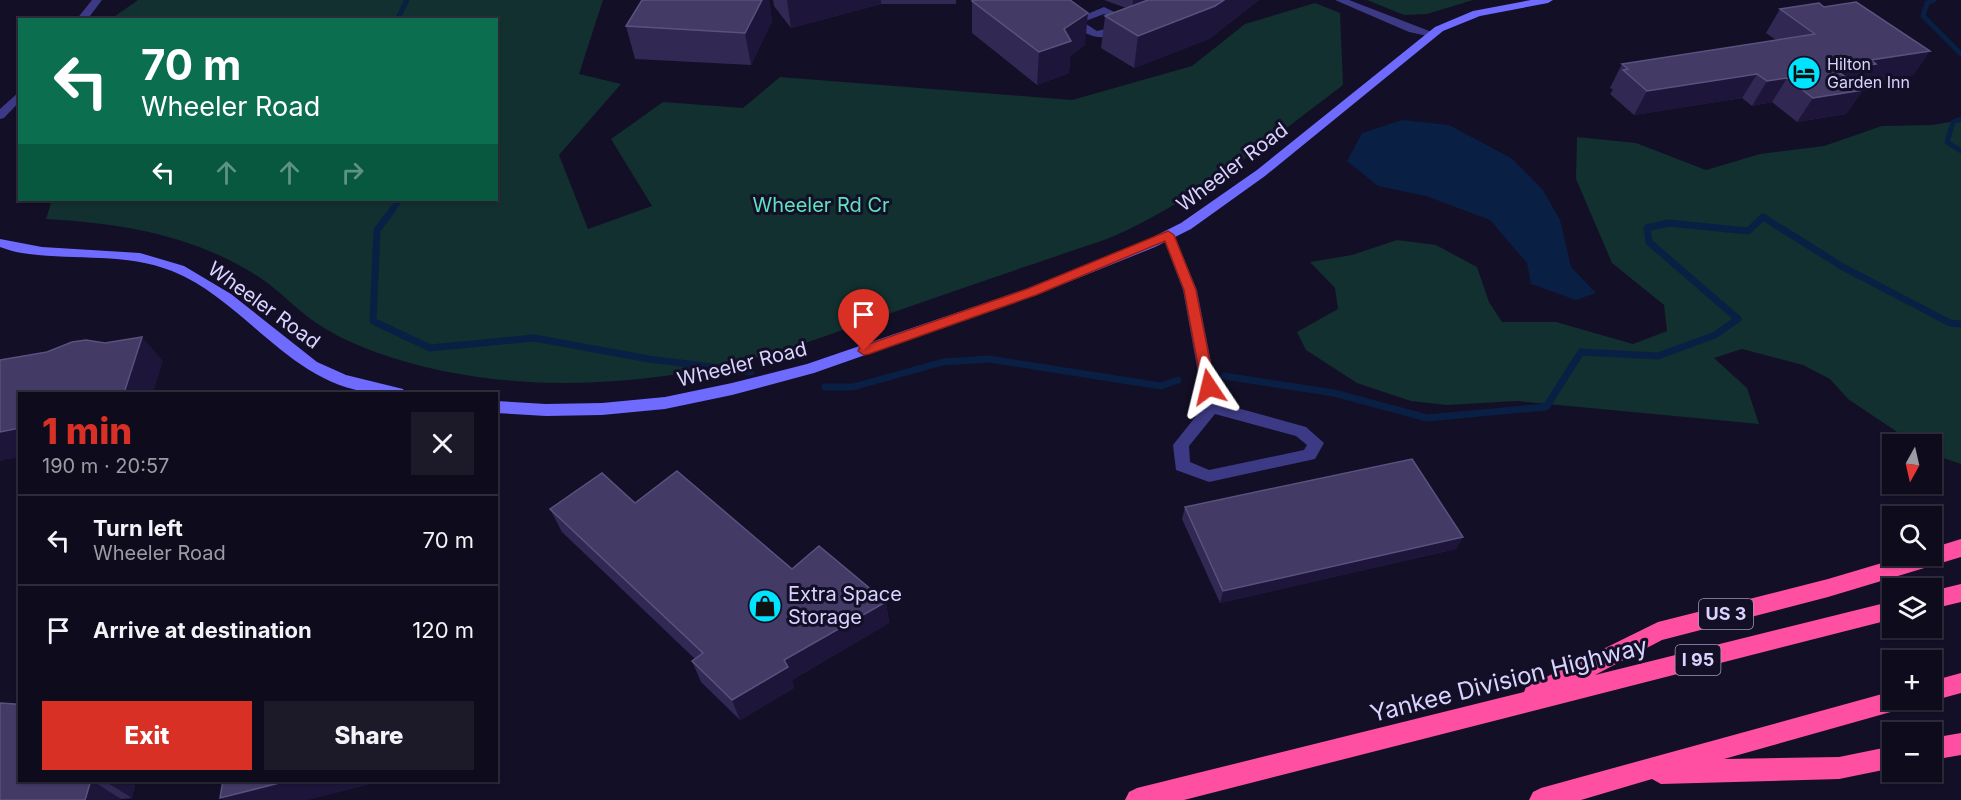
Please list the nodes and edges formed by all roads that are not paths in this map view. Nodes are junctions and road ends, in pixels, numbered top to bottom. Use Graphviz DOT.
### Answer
graph roads {
  1 [pos="97,0"];
  2 [pos="1340,0"];
  3 [pos="1548,0"];
  4 [pos="83,18"];
  5 [pos="1432,34"];
  6 [pos="18,96"];
  7 [pos="0,116"];
  8 [pos="1168,235"];
  9 [pos="0,243"];
  10 [pos="394,392"];
  11 [pos="498,407"];
  12 [pos="1212,407"];
  13 [pos="1957,548"];
  14 [pos="1961,593"];
  15 [pos="1942,598"];
  16 [pos="1882,613"];
  17 [pos="1961,683"];
  18 [pos="1942,688"];
  19 [pos="1882,705"];
  20 [pos="1503,710"];
  21 [pos="1961,744"];
  22 [pos="1942,747"];
  23 [pos="1882,759"];
  24 [pos="1632,773"];
  25 [pos="1137,800"];
  26 [pos="1541,800"];
  1 -- 4 [label="street"];
  2 -- 5 [label="street"];
  3 -- 5 [label="main road, Wheeler Road"];
  5 -- 8 [label="main road, Wheeler Road"];
  6 -- 7 [label="street"];
  8 -- 11 [label="main road, Wheeler Road"];
  8 -- 12 [label="street"];
  9 -- 10 [label="main road, Wheeler Road"];
  12 -- 12 [label="street"];
  13 -- 20 [label="highway, US 3"];
  14 -- 15 [label="highway"];
  16 -- 20 [label="highway, Yankee Division Highway / I 95"];
  17 -- 18 [label="highway"];
  19 -- 24 [label="highway"];
  20 -- 25 [label="highway, Yankee Division Highway / I 95"];
  21 -- 22 [label="highway"];
  23 -- 24 [label="highway"];
  24 -- 26 [label="highway"];
}
